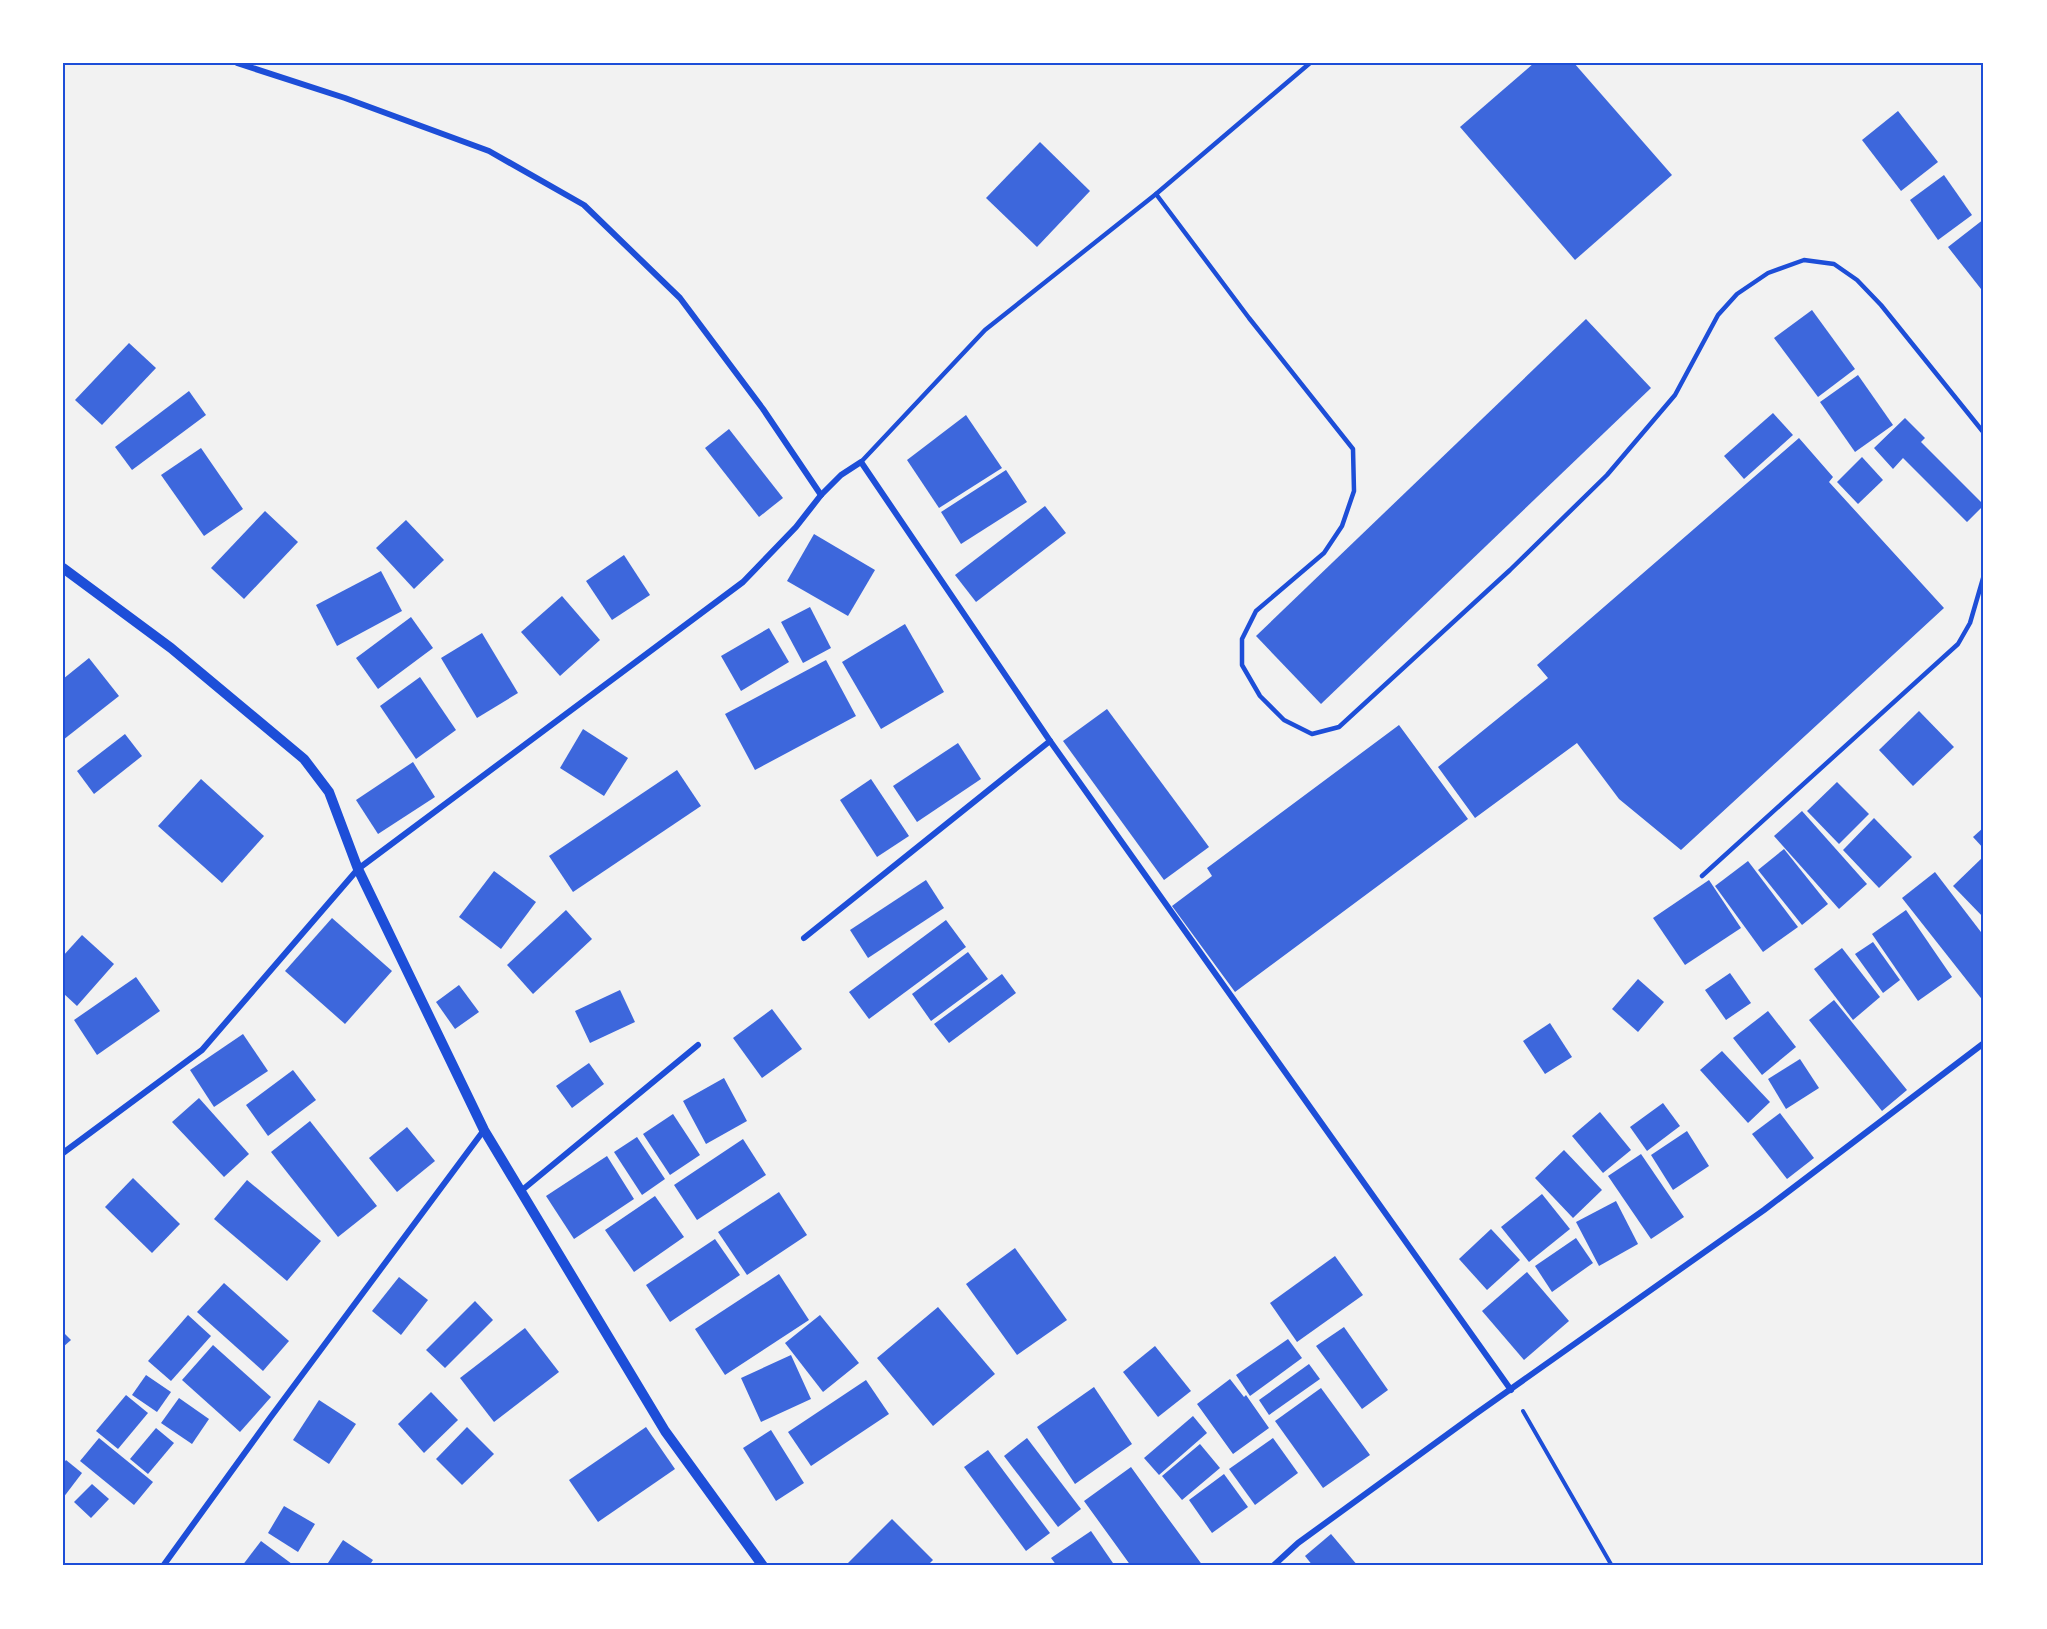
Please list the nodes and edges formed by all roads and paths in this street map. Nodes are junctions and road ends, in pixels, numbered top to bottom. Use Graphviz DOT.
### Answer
graph roads {
  1 [pos="237,63"];
  2 [pos="1310,63"];
  3 [pos="1156,194"];
  4 [pos="1984,434"];
  5 [pos="861,462"];
  6 [pos="823,493"];
  7 [pos="63,568"];
  8 [pos="1984,575"];
  9 [pos="1050,741"];
  10 [pos="358,870"];
  11 [pos="1702,876"];
  12 [pos="804,938"];
  13 [pos="1984,1043"];
  14 [pos="698,1045"];
  15 [pos="484,1130"];
  16 [pos="63,1153"];
  17 [pos="521,1191"];
  18 [pos="1509,1392"];
  19 [pos="163,1566"];
  20 [pos="763,1566"];
  21 [pos="1273,1566"];
  22 [pos="1612,1566"];
  1 -- 6 [label="street"];
  2 -- 3 [label="lane"];
  3 -- 4 [label="lane"];
  3 -- 5 [label="lane"];
  5 -- 6 [label="street"];
  5 -- 9 [label="street"];
  6 -- 10 [label="street"];
  7 -- 10 [label="street"];
  8 -- 11 [label="lane"];
  9 -- 12 [label="street"];
  9 -- 18 [label="street"];
  10 -- 15 [label="street"];
  10 -- 16 [label="street"];
  13 -- 18 [label="street"];
  14 -- 17 [label="street"];
  15 -- 17 [label="street"];
  15 -- 19 [label="street"];
  17 -- 20 [label="street"];
  18 -- 21 [label="street"];
  18 -- 22 [label="path"];
}
